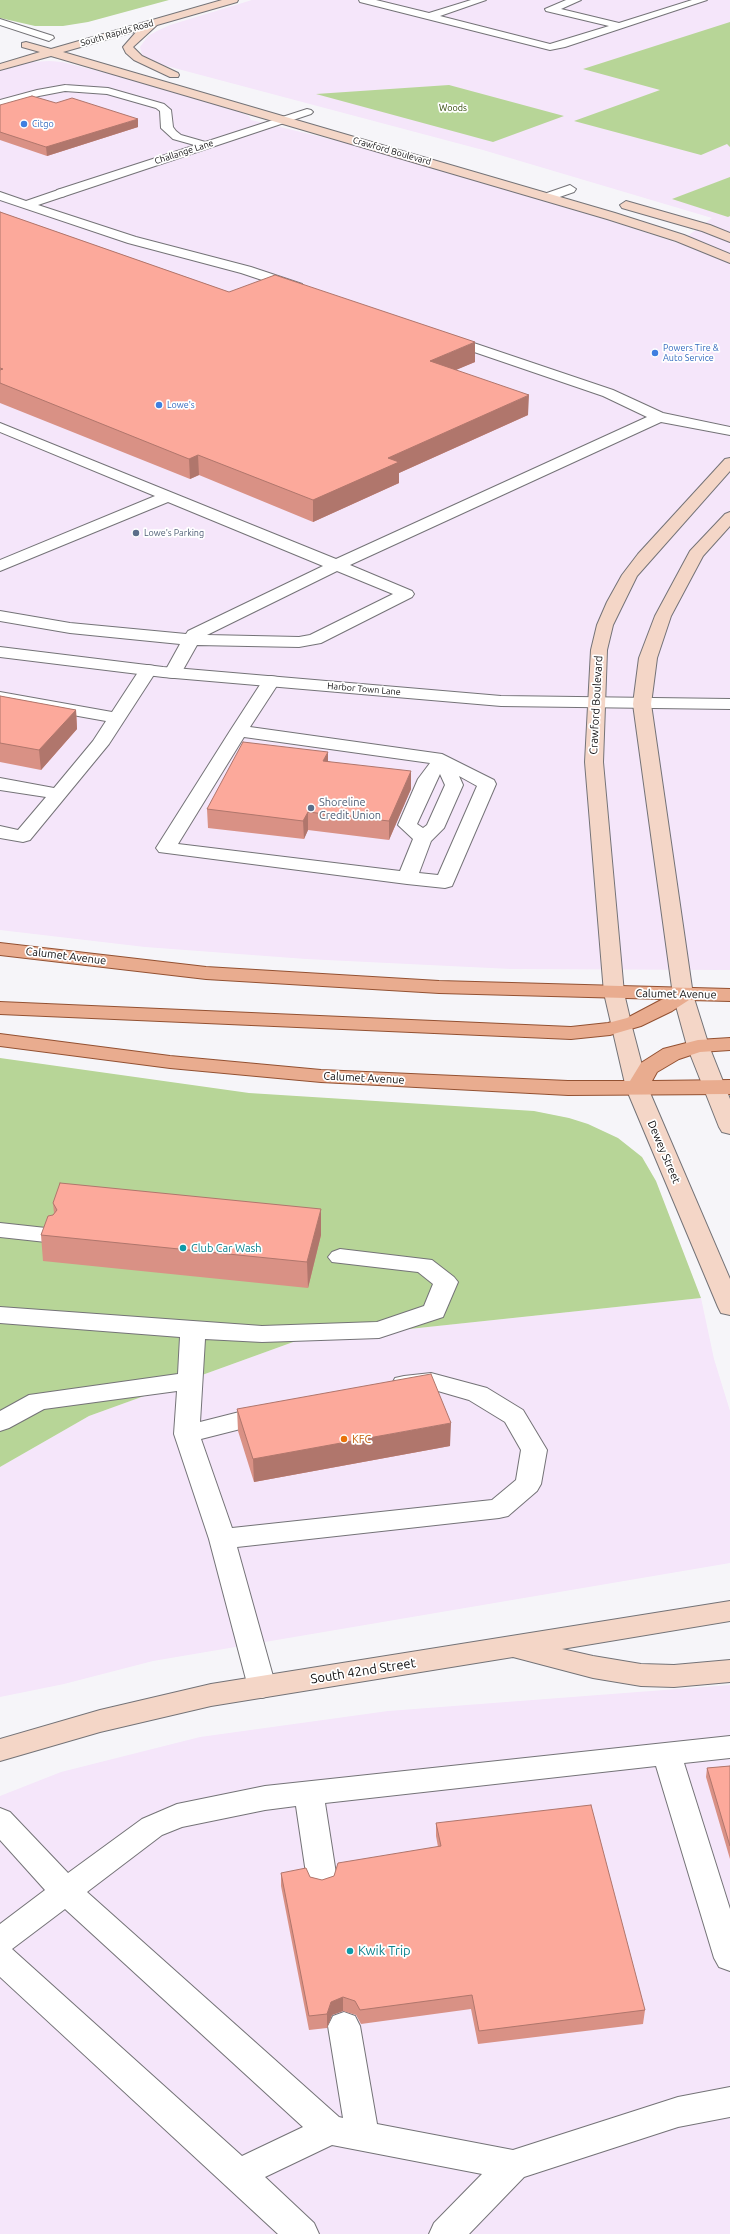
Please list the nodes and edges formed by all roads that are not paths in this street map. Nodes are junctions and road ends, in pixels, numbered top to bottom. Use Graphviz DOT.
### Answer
graph roads {
  1 [pos="233,0"];
  2 [pos="364,0"];
  3 [pos="482,0"];
  4 [pos="576,0"];
  5 [pos="702,0"];
  6 [pos="659,3"];
  7 [pos="678,7"];
  8 [pos="181,14"];
  9 [pos="429,16"];
  10 [pos="0,22"];
  11 [pos="619,26"];
  12 [pos="61,35"];
  13 [pos="49,38"];
  14 [pos="14,45"];
  15 [pos="26,45"];
  16 [pos="72,46"];
  17 [pos="92,51"];
  18 [pos="50,52"];
  19 [pos="122,60"];
  20 [pos="0,67"];
  21 [pos="0,104"];
  22 [pos="285,106"];
  23 [pos="307,112"];
  24 [pos="321,116"];
  25 [pos="284,120"];
  26 [pos="205,145"];
  27 [pos="548,182"];
  28 [pos="570,189"];
  29 [pos="585,193"];
  30 [pos="0,196"];
  31 [pos="548,197"];
  32 [pos="615,202"];
  33 [pos="25,205"];
  34 [pos="730,238"];
  35 [pos="730,259"];
  36 [pos="311,292"];
  37 [pos="432,333"];
  38 [pos="659,417"];
  39 [pos="0,427"];
  40 [pos="730,431"];
  41 [pos="730,462"];
  42 [pos="168,496"];
  43 [pos="730,518"];
  44 [pos="337,565"];
  45 [pos="0,566"];
  46 [pos="0,616"];
  47 [pos="190,640"];
  48 [pos="0,652"];
  49 [pos="148,670"];
  50 [pos="173,672"];
  51 [pos="271,681"];
  52 [pos="0,697"];
  53 [pos="595,703"];
  54 [pos="642,704"];
  55 [pos="730,704"];
  56 [pos="117,718"];
  57 [pos="239,731"];
  58 [pos="442,759"];
  59 [pos="0,784"];
  60 [pos="59,794"];
  61 [pos="0,832"];
  62 [pos="423,838"];
  63 [pos="406,878"];
  64 [pos="0,949"];
  65 [pos="614,993"];
  66 [pos="683,995"];
  67 [pos="730,995"];
  68 [pos="0,1008"];
  69 [pos="621,1027"];
  70 [pos="0,1040"];
  71 [pos="730,1044"];
  72 [pos="698,1046"];
  73 [pos="722,1087"];
  74 [pos="637,1088"];
  75 [pos="730,1127"];
  76 [pos="0,1230"];
  77 [pos="46,1235"];
  78 [pos="340,1257"];
  79 [pos="730,1307"];
  80 [pos="0,1315"];
  81 [pos="193,1330"];
  82 [pos="190,1381"];
  83 [pos="381,1386"];
  84 [pos="291,1408"];
  85 [pos="0,1422"];
  86 [pos="187,1434"];
  87 [pos="222,1539"];
  88 [pos="730,1611"];
  89 [pos="517,1647"];
  90 [pos="730,1670"];
  91 [pos="262,1687"];
  92 [pos="730,1747"];
  93 [pos="0,1750"];
  94 [pos="667,1754"];
  95 [pos="309,1794"];
  96 [pos="0,1820"];
  97 [pos="322,1880"];
  98 [pos="66,1892"];
  99 [pos="0,1941"];
  100 [pos="0,1958"];
  101 [pos="730,1958"];
  102 [pos="344,2026"];
  103 [pos="730,2102"];
  104 [pos="330,2130"];
  105 [pos="363,2136"];
  106 [pos="513,2165"];
  107 [pos="238,2174"];
  108 [pos="302,2234"];
  109 [pos="446,2234"];
  1 -- 8 [label="street, South Rapids Road"];
  2 -- 9 [label="street"];
  3 -- 9 [label="street"];
  4 -- 11 [label="street"];
  5 -- 7 [label="street"];
  6 -- 7 [label="street"];
  7 -- 11 [label="street"];
  8 -- 16 [label="street, South Rapids Road"];
  8 -- 19 [label="street"];
  9 -- 11 [label="street"];
  10 -- 13 [label="street"];
  12 -- 13 [label="street"];
  13 -- 15 [label="street"];
  13 -- 16 [label="street"];
  14 -- 15 [label="street"];
  15 -- 18 [label="street"];
  16 -- 17 [label="street"];
  16 -- 18 [label="street, South Rapids Road"];
  18 -- 20 [label="street, South Rapids Road"];
  18 -- 25 [label="street, Crawford Boulevard"];
  21 -- 26 [label="street"];
  22 -- 23 [label="street"];
  23 -- 24 [label="street"];
  23 -- 25 [label="street, Challange Lane"];
  25 -- 26 [label="street, Challange Lane"];
  25 -- 31 [label="street, Crawford Boulevard"];
  26 -- 33 [label="street, Challange Lane"];
  27 -- 28 [label="street"];
  28 -- 29 [label="street"];
  28 -- 31 [label="street"];
  30 -- 33 [label="street"];
  31 -- 35 [label="street, Crawford Boulevard"];
  32 -- 34 [label="street"];
  33 -- 36 [label="street"];
  37 -- 38 [label="street"];
  38 -- 40 [label="street"];
  38 -- 44 [label="street"];
  39 -- 42 [label="street"];
  41 -- 53 [label="street, Crawford Boulevard"];
  42 -- 44 [label="street"];
  42 -- 45 [label="street"];
  43 -- 54 [label="street"];
  44 -- 47 [label="street"];
  44 -- 47 [label="street"];
  46 -- 47 [label="street"];
  47 -- 50 [label="street"];
  48 -- 49 [label="street, Harbor Town Lane"];
  49 -- 50 [label="street, Harbor Town Lane"];
  49 -- 56 [label="street"];
  50 -- 51 [label="street, Harbor Town Lane"];
  51 -- 53 [label="street, Harbor Town Lane"];
  51 -- 57 [label="street"];
  52 -- 56 [label="street"];
  53 -- 54 [label="street, Harbor Town Lane"];
  53 -- 65 [label="street, Crawford Boulevard"];
  54 -- 55 [label="street, Harbor Town Lane"];
  54 -- 66 [label="street"];
  56 -- 60 [label="street"];
  57 -- 58 [label="street"];
  57 -- 63 [label="street"];
  58 -- 62 [label="street"];
  58 -- 62 [label="street"];
  58 -- 63 [label="street"];
  59 -- 60 [label="street"];
  60 -- 61 [label="street"];
  62 -- 63 [label="street"];
  64 -- 65 [label="main road, Calumet Avenue"];
  65 -- 66 [label="main road, Calumet Avenue"];
  65 -- 69 [label="street, Dewey Street"];
  66 -- 67 [label="main road, Calumet Avenue"];
  66 -- 69 [label="main road"];
  66 -- 72 [label="street"];
  68 -- 69 [label="main road"];
  69 -- 74 [label="street, Dewey Street"];
  70 -- 74 [label="main road, Calumet Avenue"];
  71 -- 72 [label="main road"];
  72 -- 73 [label="street"];
  72 -- 74 [label="main road"];
  73 -- 74 [label="main road, Calumet Avenue"];
  73 -- 75 [label="street"];
  74 -- 79 [label="street, Dewey Street"];
  76 -- 77 [label="street"];
  78 -- 81 [label="street"];
  80 -- 81 [label="street"];
  81 -- 82 [label="street"];
  82 -- 85 [label="street"];
  82 -- 86 [label="street"];
  83 -- 87 [label="street"];
  84 -- 86 [label="street"];
  86 -- 87 [label="street"];
  87 -- 91 [label="street"];
  88 -- 89 [label="street, South 42nd Street"];
  89 -- 90 [label="street"];
  89 -- 91 [label="street, South 42nd Street"];
  91 -- 93 [label="street, South 42nd Street"];
  92 -- 94 [label="street"];
  94 -- 95 [label="street"];
  94 -- 101 [label="street"];
  95 -- 97 [label="street"];
  95 -- 98 [label="street"];
  96 -- 98 [label="street"];
  98 -- 99 [label="street"];
  98 -- 104 [label="street"];
  100 -- 107 [label="street"];
  102 -- 105 [label="street"];
  103 -- 106 [label="street"];
  104 -- 105 [label="street"];
  104 -- 107 [label="street"];
  105 -- 106 [label="street"];
  106 -- 109 [label="street"];
  107 -- 108 [label="street"];
}
